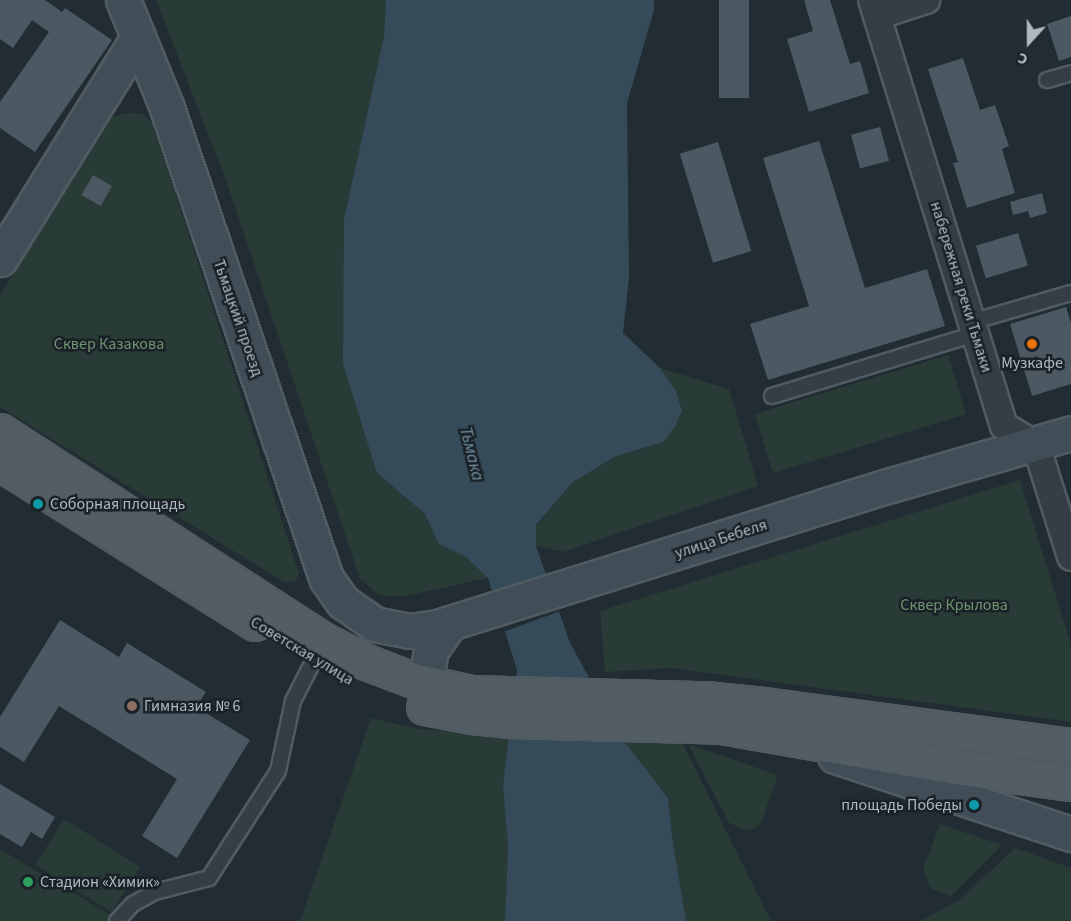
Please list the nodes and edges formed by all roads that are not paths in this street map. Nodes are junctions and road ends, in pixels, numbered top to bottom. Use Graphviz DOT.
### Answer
graph roads {
  1 [pos="123,0"];
  2 [pos="926,0"];
  3 [pos="874,8"];
  4 [pos="138,37"];
  5 [pos="1071,73"];
  6 [pos="1047,80"];
  7 [pos="97,103"];
  8 [pos="167,108"];
  9 [pos="0,259"];
  10 [pos="1071,293"];
  11 [pos="973,327"];
  12 [pos="772,396"];
  13 [pos="0,431"];
  14 [pos="1071,433"];
  15 [pos="1036,445"];
  16 [pos="6,470"];
  17 [pos="1071,557"];
  18 [pos="326,578"];
  19 [pos="371,623"];
  20 [pos="449,624"];
  21 [pos="299,625"];
  22 [pos="314,660"];
  23 [pos="440,695"];
  24 [pos="678,712"];
  25 [pos="759,731"];
  26 [pos="1071,746"];
  27 [pos="1071,783"];
  28 [pos="1071,834"];
  29 [pos="117,921"];
  1 -- 4 [label="main road, Тьмацкий проезд"];
  2 -- 3 [label="street"];
  3 -- 11 [label="street, набережная реки Тьмаки"];
  4 -- 7 [label="main road"];
  4 -- 8 [label="main road, Тьмацкий проезд"];
  5 -- 6 [label="lane"];
  7 -- 8 [label="main road"];
  7 -- 9 [label="main road"];
  8 -- 18 [label="main road, Тьмацкий проезд"];
  10 -- 11 [label="lane"];
  11 -- 12 [label="lane"];
  11 -- 15 [label="street, набережная реки Тьмаки"];
  13 -- 21 [label="main road, Советская улица"];
  14 -- 15 [label="main road, улица Бебеля"];
  15 -- 17 [label="street"];
  15 -- 20 [label="main road, улица Бебеля"];
  16 -- 22 [label="main road, Советская улица"];
  18 -- 19 [label="main road, Тьмацкий проезд"];
  18 -- 21 [label="main road"];
  19 -- 20 [label="main road, улица Бебеля"];
  20 -- 23 [label="main road"];
  21 -- 23 [label="main road, Советская улица"];
  22 -- 23 [label="main road, Советская улица"];
  22 -- 29 [label="lane"];
  23 -- 24 [label="main road, Советская улица"];
  24 -- 25 [label="main road"];
  24 -- 26 [label="main road"];
  25 -- 27 [label="main road"];
  25 -- 28 [label="main road"];
}
